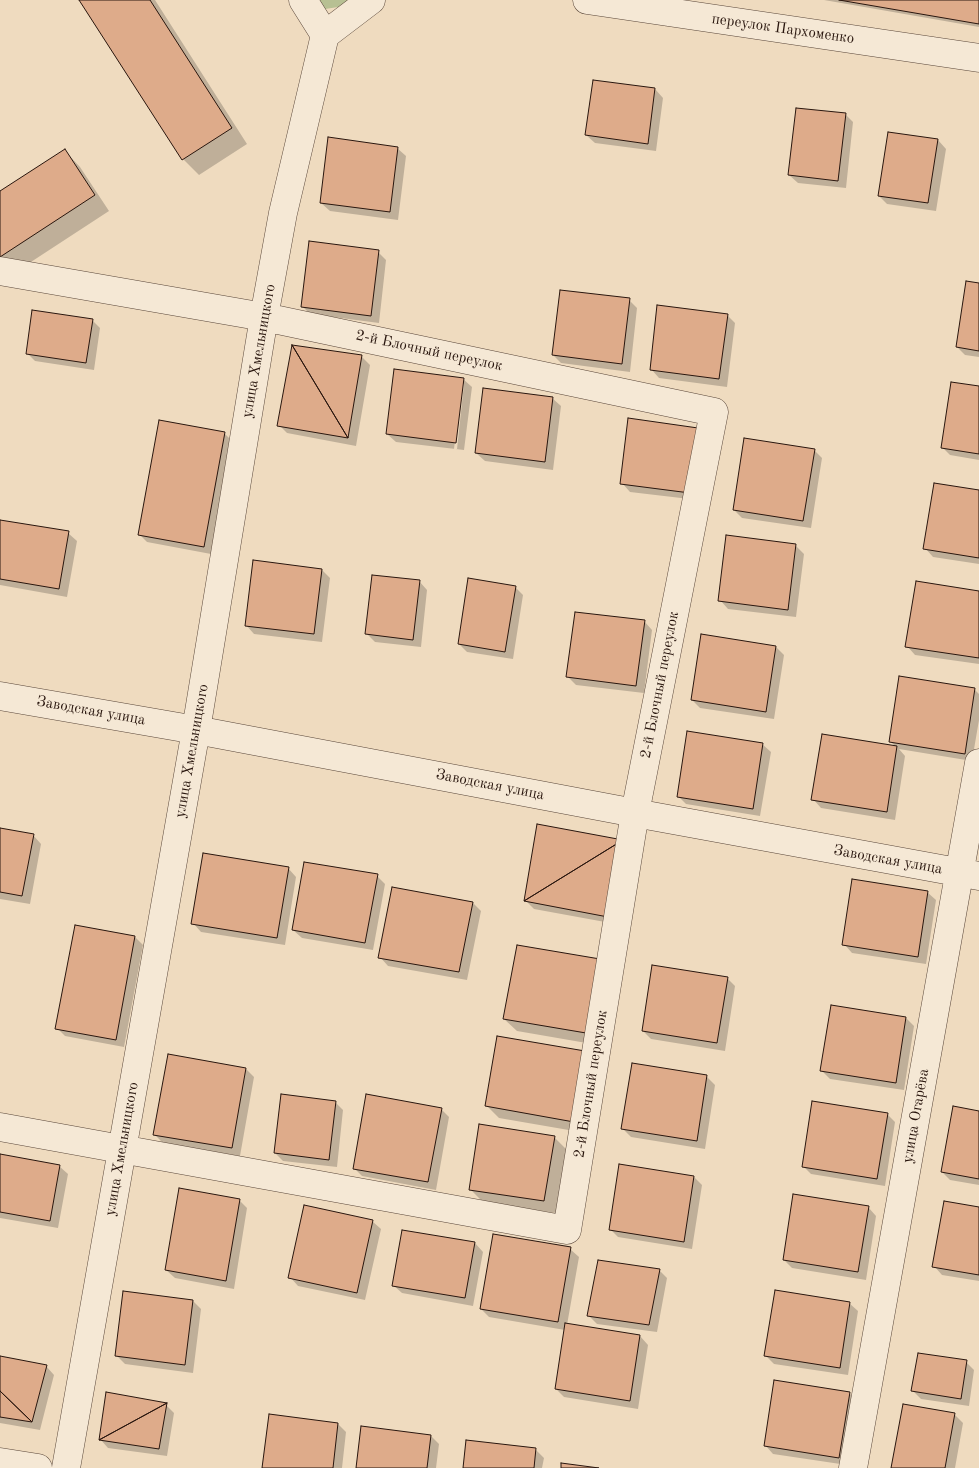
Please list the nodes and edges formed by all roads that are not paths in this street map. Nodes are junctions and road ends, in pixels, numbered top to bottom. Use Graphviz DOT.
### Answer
graph roads {
  1 [pos="303,0"];
  2 [pos="371,0"];
  3 [pos="587,0"];
  4 [pos="325,34"];
  5 [pos="979,58"];
  6 [pos="0,271"];
  7 [pos="264,316"];
  8 [pos="0,696"];
  9 [pos="196,730"];
  10 [pos="979,763"];
  11 [pos="634,813"];
  12 [pos="969,875"];
  13 [pos="0,1126"];
  14 [pos="122,1148"];
  15 [pos="0,1462"];
  16 [pos="38,1468"];
  17 [pos="66,1468"];
  18 [pos="853,1468"];
  1 -- 4 [label="street"];
  2 -- 4 [label="street"];
  3 -- 5 [label="street, переулок Пархоменко"];
  4 -- 7 [label="street, улица Хмельницкого"];
  6 -- 7 [label="street, 2-й Блочный переулок"];
  7 -- 9 [label="street, улица Хмельницкого"];
  7 -- 11 [label="street, 2-й Блочный переулок"];
  8 -- 9 [label="street, Заводская улица"];
  9 -- 11 [label="street, Заводская улица"];
  9 -- 14 [label="street, улица Хмельницкого"];
  10 -- 12 [label="street, улица Огарёва"];
  11 -- 12 [label="street, Заводская улица"];
  11 -- 14 [label="street, 2-й Блочный переулок"];
  12 -- 18 [label="street, улица Огарёва"];
  13 -- 14 [label="street"];
  14 -- 17 [label="street, улица Хмельницкого"];
  15 -- 16 [label="street"];
}
